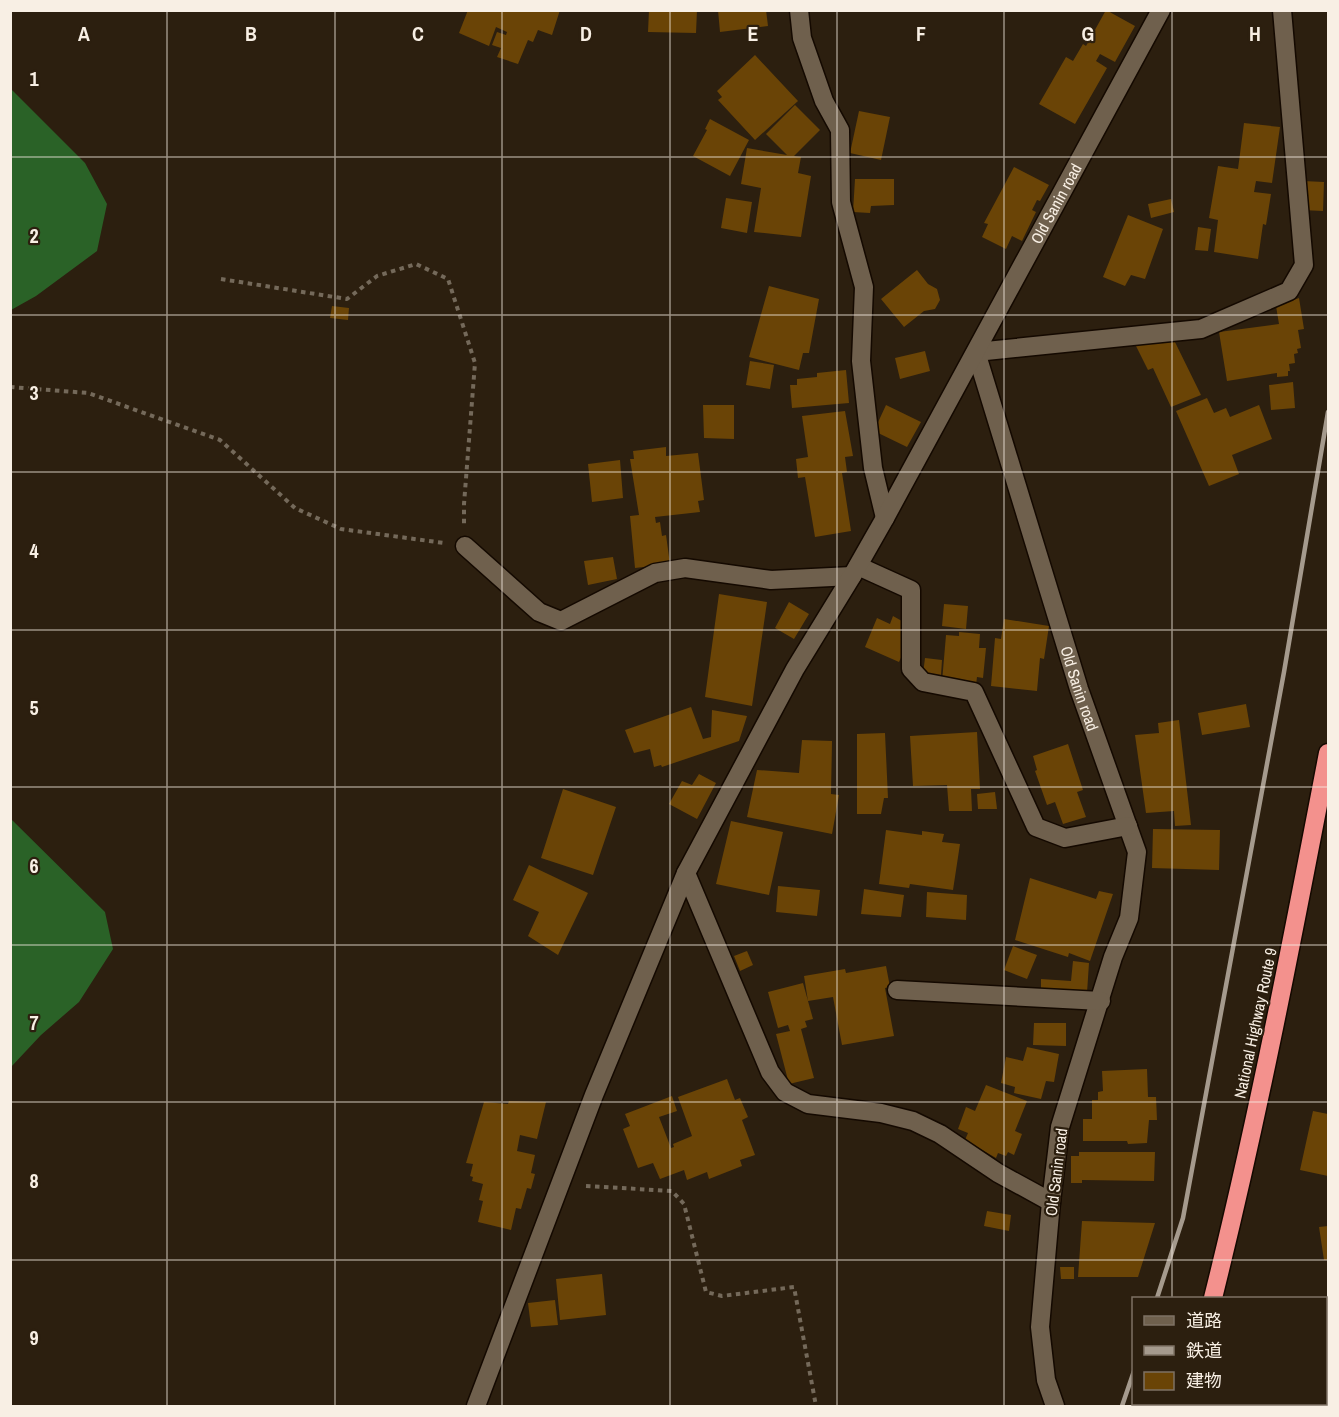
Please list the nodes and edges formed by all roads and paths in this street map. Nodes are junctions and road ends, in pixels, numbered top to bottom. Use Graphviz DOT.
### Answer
graph roads {
  1 [pos="799,10"];
  2 [pos="1161,10"];
  3 [pos="1282,10"];
  4 [pos="221,279"];
  5 [pos="976,352"];
  6 [pos="10,387"];
  7 [pos="885,518"];
  8 [pos="465,546"];
  9 [pos="855,571"];
  10 [pos="1329,753"];
  11 [pos="1128,826"];
  12 [pos="686,873"];
  13 [pos="897,990"];
  14 [pos="1101,1001"];
  15 [pos="561,1184"];
  16 [pos="1051,1202"];
  17 [pos="1213,1297"];
  18 [pos="476,1407"];
  19 [pos="816,1407"];
  20 [pos="1055,1407"];
  1 -- 7 [label="street"];
  2 -- 5 [label="street, Old Sanin road"];
  3 -- 5 [label="street"];
  4 -- 8 [label="path"];
  5 -- 7 [label="street"];
  5 -- 11 [label="street, Old Sanin road"];
  6 -- 8 [label="path"];
  7 -- 9 [label="street"];
  8 -- 9 [label="street"];
  9 -- 11 [label="street"];
  9 -- 12 [label="street"];
  10 -- 17 [label="highway, National Highway Route 9"];
  11 -- 14 [label="street, Old Sanin road"];
  12 -- 15 [label="street"];
  12 -- 16 [label="street"];
  13 -- 14 [label="street"];
  14 -- 16 [label="street, Old Sanin road"];
  15 -- 18 [label="street"];
  15 -- 19 [label="path"];
  16 -- 20 [label="street, Old Sanin road"];
}
